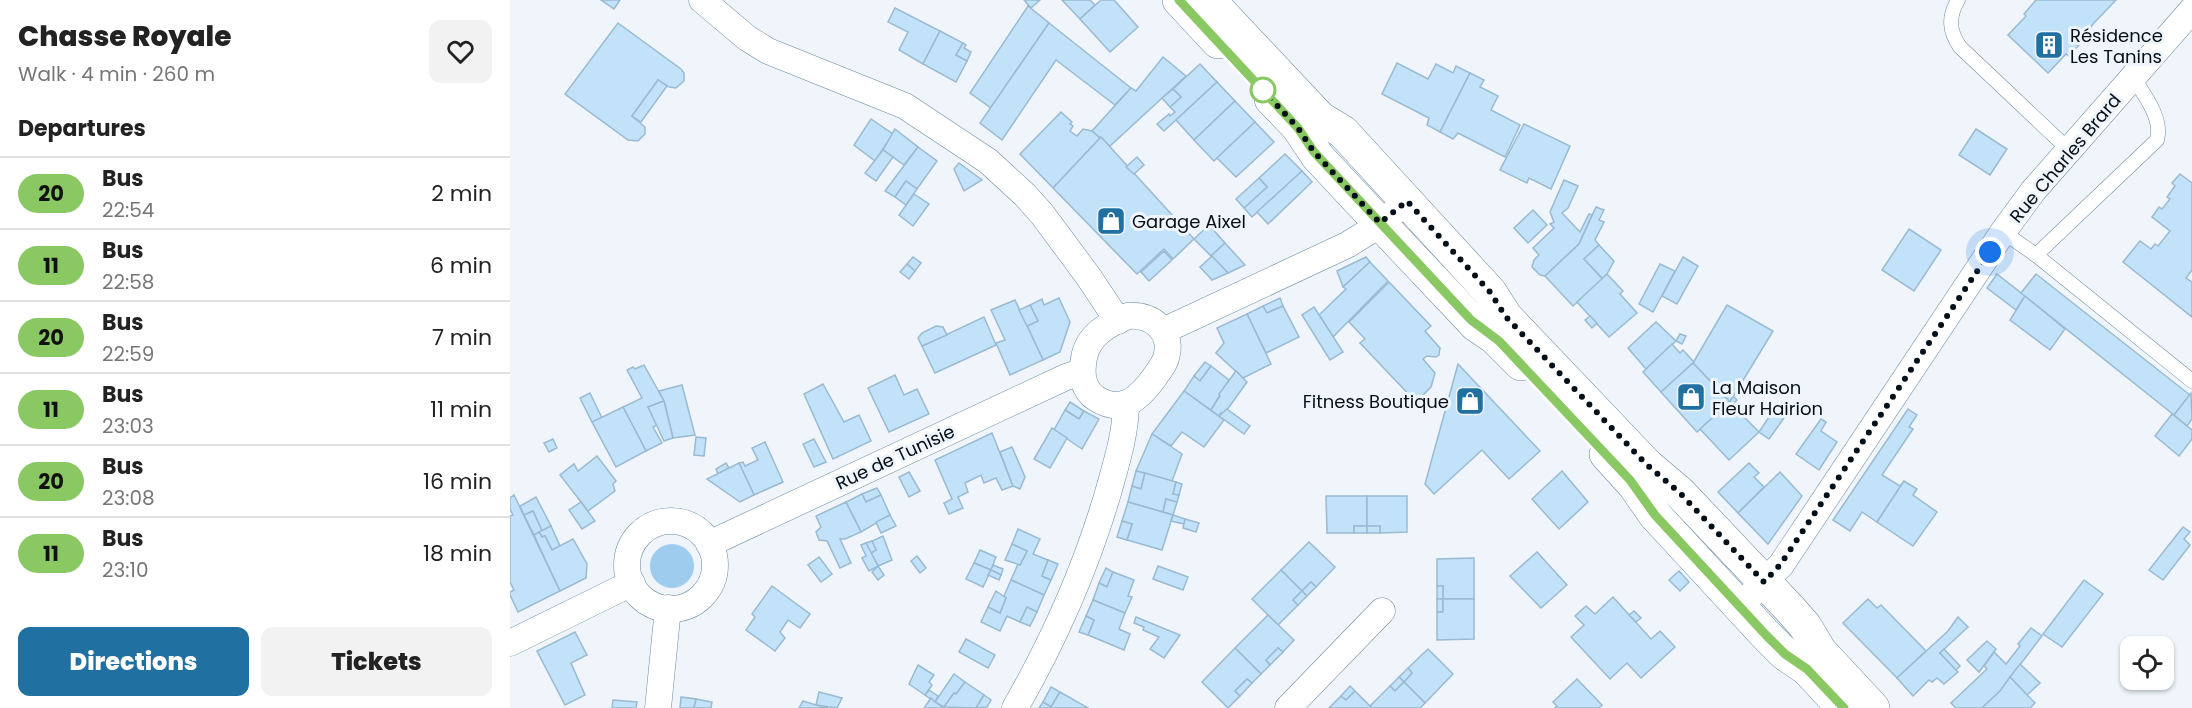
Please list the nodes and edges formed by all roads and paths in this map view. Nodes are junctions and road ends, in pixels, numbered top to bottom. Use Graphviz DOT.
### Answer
graph roads {
  1 [pos="702,0"];
  2 [pos="1179,0"];
  3 [pos="1209,0"];
  4 [pos="1958,0"];
  5 [pos="2192,10"];
  6 [pos="2133,77"];
  7 [pos="2068,149"];
  8 [pos="1407,201"];
  9 [pos="1380,223"];
  10 [pos="2003,231"];
  11 [pos="2036,255"];
  12 [pos="1118,321"];
  13 [pos="1163,331"];
  14 [pos="1082,372"];
  15 [pos="2192,381"];
  16 [pos="1126,403"];
  17 [pos="710,544"];
  18 [pos="1764,582"];
  19 [pos="632,583"];
  20 [pos="1739,606"];
  21 [pos="668,608"];
  22 [pos="1382,611"];
  23 [pos="510,643"];
  24 [pos="658,708"];
  25 [pos="1015,708"];
  26 [pos="1288,708"];
  27 [pos="1844,708"];
  28 [pos="1874,708"];
  1 -- 12 [label="street"];
  2 -- 9 [label="main road"];
  3 -- 8 [label="main road"];
  4 -- 7 [label="lane"];
  5 -- 6 [label="street, Rue Charles Brard"];
  6 -- 7 [label="street, Rue Charles Brard"];
  6 -- 11 [label="lane"];
  7 -- 10 [label="street, Rue Charles Brard"];
  8 -- 9 [label="street"];
  8 -- 18 [label="main road"];
  9 -- 13 [label="street"];
  9 -- 20 [label="main road"];
  10 -- 11 [label="lane"];
  10 -- 18 [label="street, Rue Charles Brard"];
  11 -- 15 [label="lane"];
  12 -- 13 [label="street"];
  12 -- 14 [label="street"];
  13 -- 16 [label="street"];
  14 -- 16 [label="street"];
  14 -- 17 [label="street, Rue de Tunisie"];
  16 -- 25 [label="street"];
  17 -- 19 [label="street"];
  17 -- 21 [label="street"];
  18 -- 20 [label="street, Rue Charles Brard"];
  18 -- 28 [label="main road"];
  19 -- 21 [label="street"];
  19 -- 23 [label="street"];
  20 -- 27 [label="main road"];
  21 -- 24 [label="street"];
  22 -- 26 [label="street"];
}
